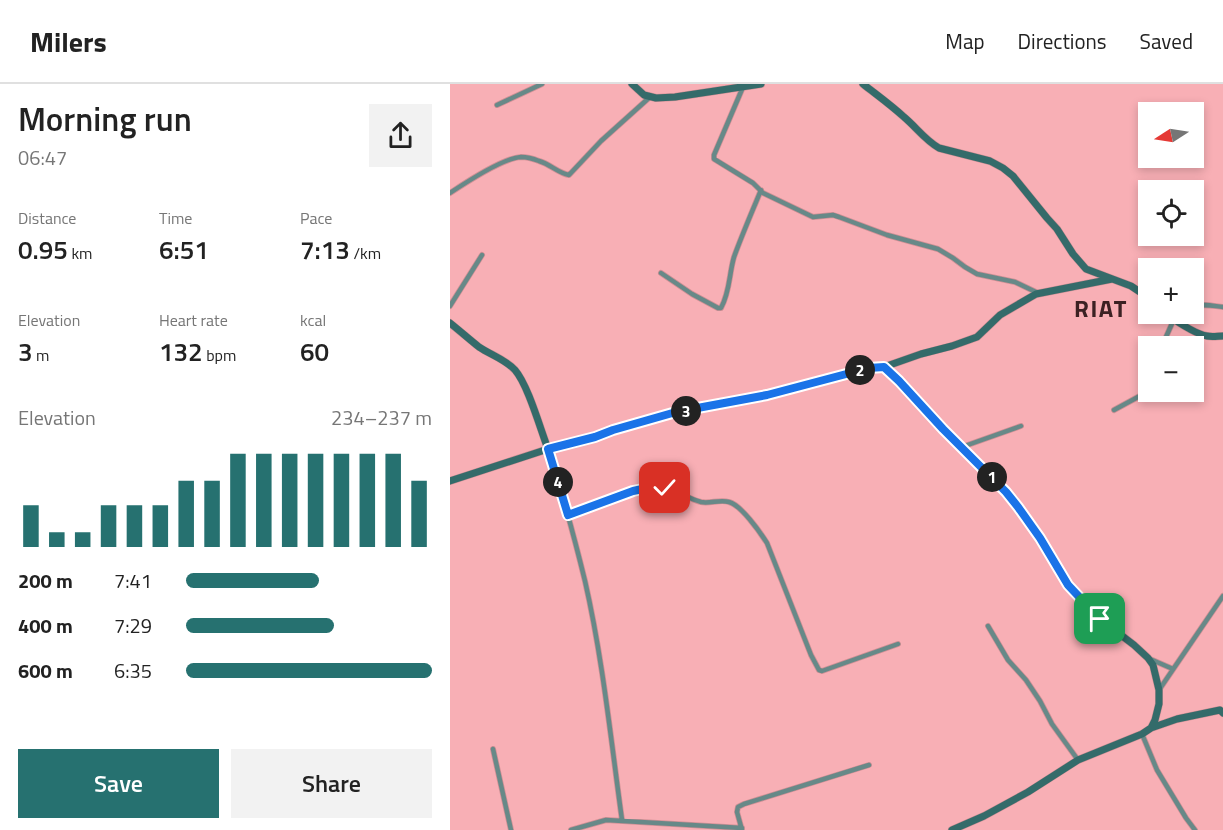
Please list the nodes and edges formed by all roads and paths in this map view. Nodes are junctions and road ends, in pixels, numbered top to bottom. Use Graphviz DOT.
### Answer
graph roads {
  1 [pos="542,84"];
  2 [pos="632,84"];
  3 [pos="761,84"];
  4 [pos="863,84"];
  5 [pos="743,87"];
  6 [pos="650,97"];
  7 [pos="497,105"];
  8 [pos="760,190"];
  9 [pos="450,193"];
  10 [pos="482,255"];
  11 [pos="661,273"];
  12 [pos="1112,279"];
  13 [pos="1138,291"];
  14 [pos="1038,293"];
  15 [pos="1204,305"];
  16 [pos="450,306"];
  17 [pos="1223,307"];
  18 [pos="450,323"];
  19 [pos="1183,324"];
  20 [pos="1223,336"];
  21 [pos="884,367"];
  22 [pos="1138,398"];
  23 [pos="1114,410"];
  24 [pos="1021,426"];
  25 [pos="962,447"];
  26 [pos="548,449"];
  27 [pos="450,481"];
  28 [pos="568,515"];
  29 [pos="1223,596"];
  30 [pos="988,626"];
  31 [pos="898,644"];
  32 [pos="1148,658"];
  33 [pos="1173,669"];
  34 [pos="1159,690"];
  35 [pos="1222,711"];
  36 [pos="1151,728"];
  37 [pos="1142,734"];
  38 [pos="493,749"];
  39 [pos="1077,760"];
  40 [pos="869,765"];
  41 [pos="622,820"];
  42 [pos="742,829"];
  43 [pos="511,830"];
  44 [pos="571,830"];
  45 [pos="952,830"];
  46 [pos="1195,830"];
  1 -- 7 [label="street"];
  2 -- 6 [label="street"];
  3 -- 5 [label="street"];
  4 -- 12 [label="street"];
  5 -- 6 [label="street"];
  5 -- 8 [label="street"];
  6 -- 9 [label="street"];
  8 -- 11 [label="street"];
  8 -- 14 [label="street"];
  10 -- 16 [label="street"];
  12 -- 13 [label="street"];
  12 -- 14 [label="street"];
  14 -- 21 [label="street"];
  15 -- 17 [label="street"];
  18 -- 26 [label="street"];
  19 -- 20 [label="street"];
  21 -- 25 [label="street"];
  21 -- 26 [label="street"];
  22 -- 23 [label="street"];
  24 -- 25 [label="street"];
  25 -- 32 [label="street"];
  26 -- 27 [label="street"];
  26 -- 28 [label="street"];
  28 -- 31 [label="street"];
  28 -- 41 [label="street"];
  29 -- 33 [label="street"];
  30 -- 39 [label="street"];
  32 -- 33 [label="street"];
  32 -- 34 [label="street"];
  33 -- 34 [label="street"];
  34 -- 36 [label="street"];
  35 -- 36 [label="street"];
  36 -- 37 [label="street"];
  37 -- 39 [label="street"];
  37 -- 46 [label="street"];
  38 -- 43 [label="street"];
  39 -- 45 [label="street"];
  40 -- 42 [label="street"];
  41 -- 42 [label="street"];
  41 -- 44 [label="street"];
}
